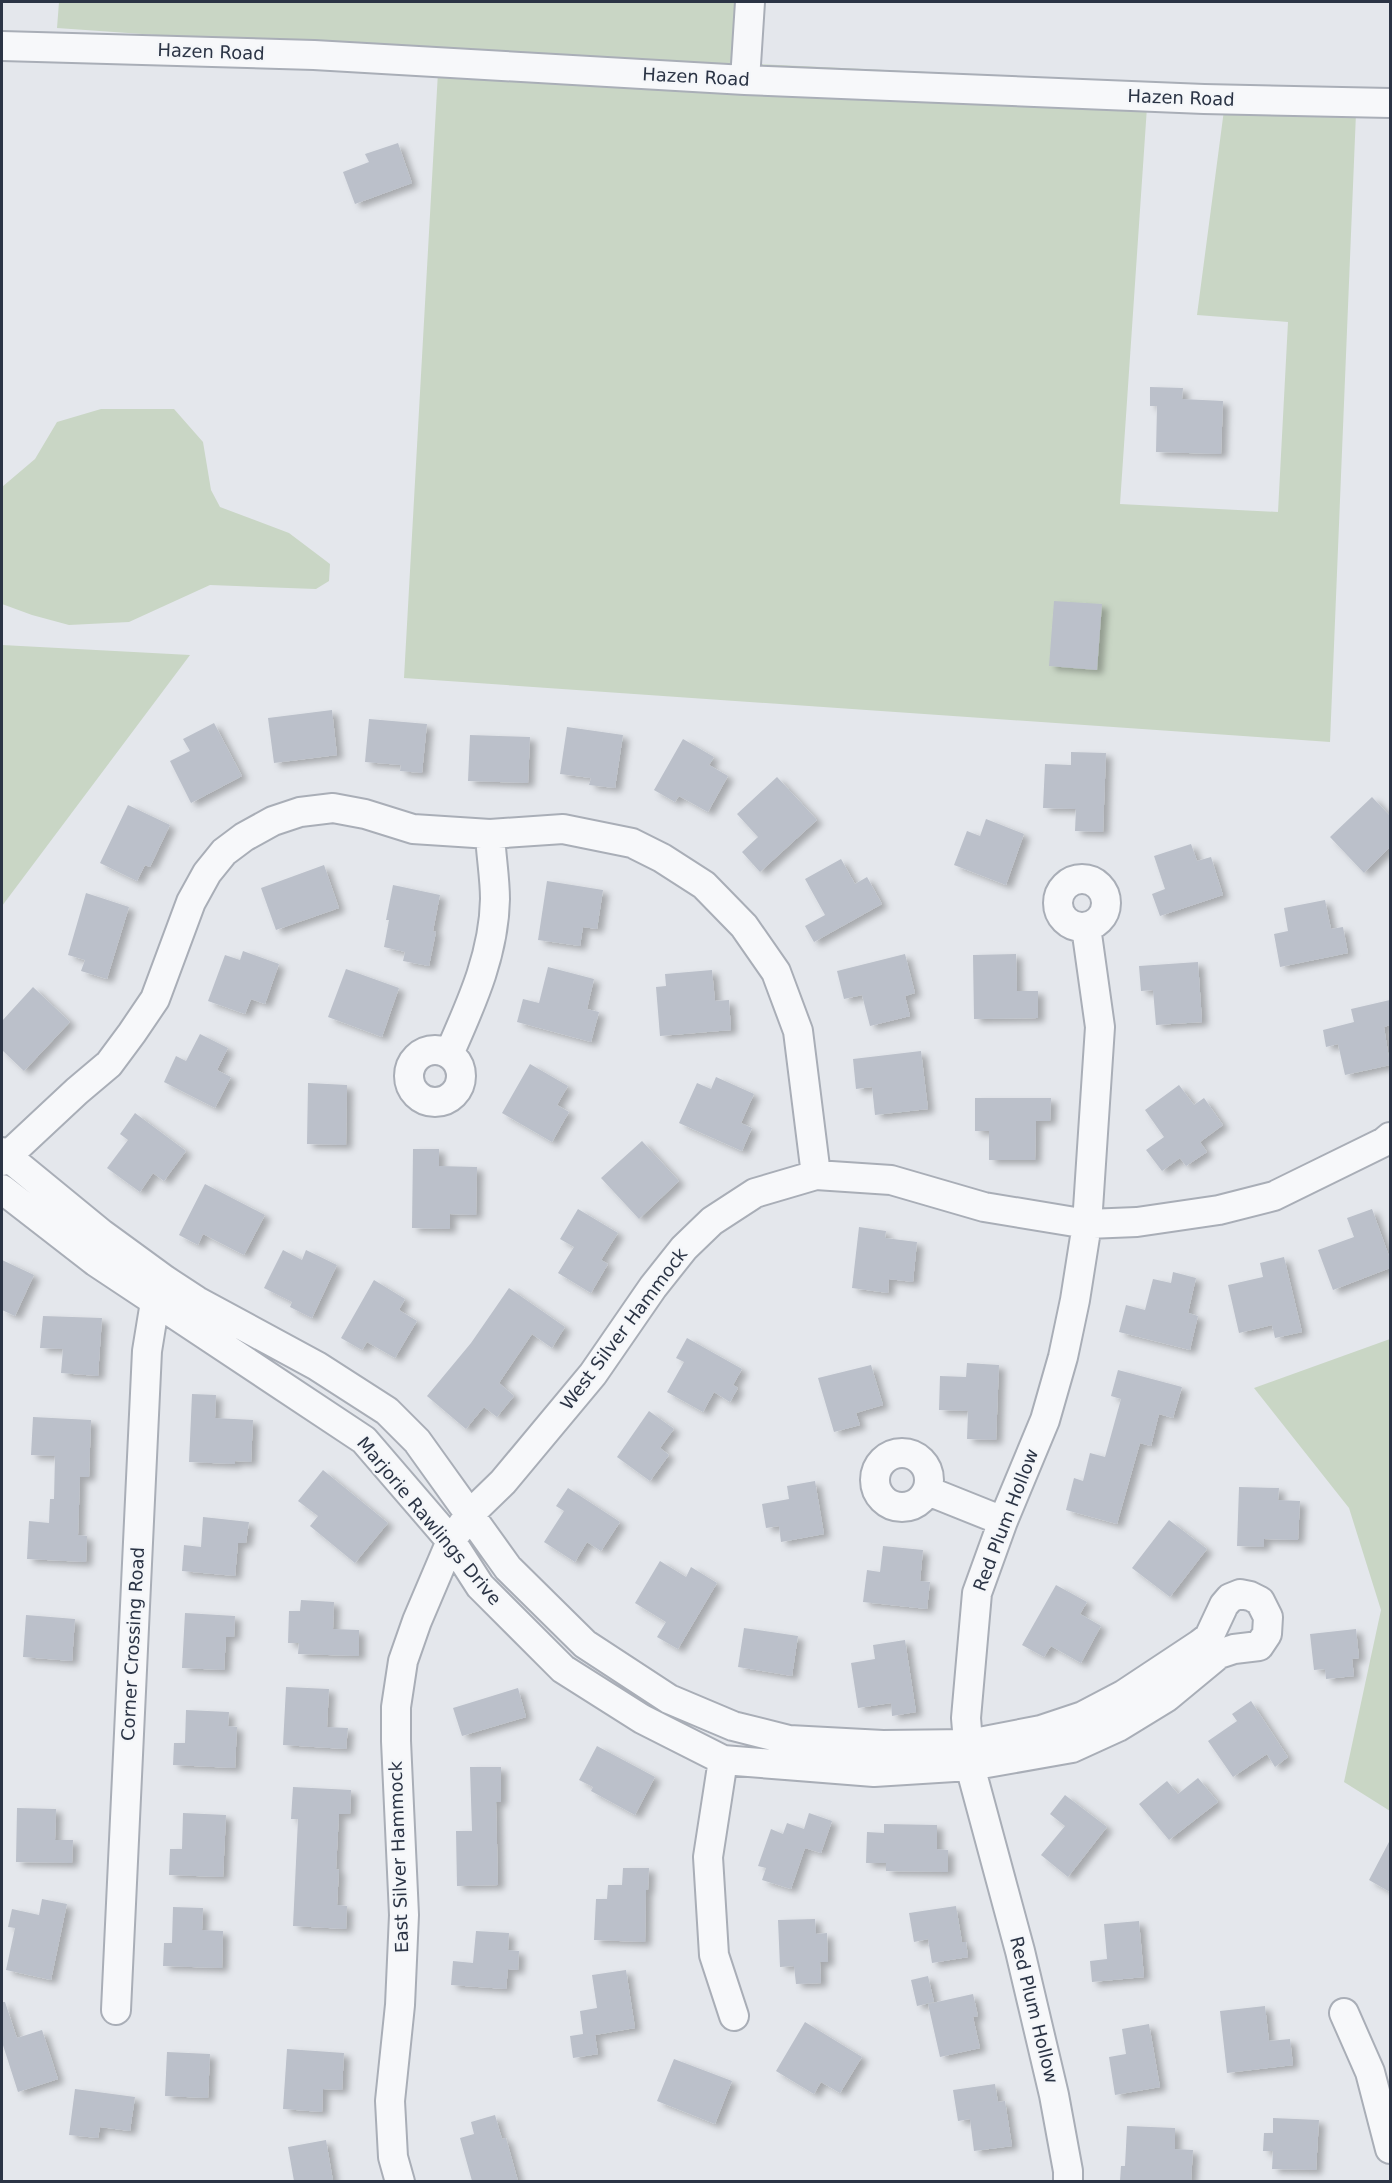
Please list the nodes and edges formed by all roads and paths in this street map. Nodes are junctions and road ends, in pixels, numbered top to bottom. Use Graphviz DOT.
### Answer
graph roads {
  1 [pos="750,2"];
  2 [pos="2,46"];
  3 [pos="745,80"];
  4 [pos="1390,104"];
  5 [pos="490,834"];
  6 [pos="1086,927"];
  7 [pos="449,1054"];
  8 [pos="1390,1137"];
  9 [pos="3,1156"];
  10 [pos="816,1175"];
  11 [pos="2,1189"];
  12 [pos="1087,1224"];
  13 [pos="160,1291"];
  14 [pos="928,1491"];
  15 [pos="470,1515"];
  16 [pos="1003,1521"];
  17 [pos="451,1541"];
  18 [pos="970,1755"];
  19 [pos="723,1760"];
  20 [pos="116,2010"];
  21 [pos="1344,2013"];
  22 [pos="734,2016"];
  23 [pos="1390,2148"];
  24 [pos="400,2181"];
  25 [pos="1068,2181"];
  1 -- 3 [label="street"];
  2 -- 3 [label="street, Hazen Road"];
  3 -- 4 [label="street, Hazen Road"];
  5 -- 7 [label="street"];
  5 -- 9 [label="street"];
  5 -- 10 [label="street"];
  6 -- 12 [label="street, Red Plum Hollow"];
  8 -- 12 [label="street, West Silver Hammock"];
  9 -- 13 [label="street, Marjorie Rawlings Drive"];
  10 -- 12 [label="street, West Silver Hammock"];
  10 -- 15 [label="street, West Silver Hammock"];
  11 -- 13 [label="street, Marjorie Rawlings Drive"];
  12 -- 16 [label="street, Red Plum Hollow"];
  13 -- 15 [label="street, Marjorie Rawlings Drive"];
  13 -- 17 [label="street, Marjorie Rawlings Drive"];
  13 -- 20 [label="street, Corner Crossing Road"];
  14 -- 16 [label="street"];
  15 -- 17 [label="street, West Silver Hammock"];
  15 -- 18 [label="street, Marjorie Rawlings Drive"];
  16 -- 18 [label="street, Red Plum Hollow"];
  17 -- 19 [label="street, Marjorie Rawlings Drive"];
  17 -- 24 [label="street, East Silver Hammock"];
  18 -- 18 [label="street, Marjorie Rawlings Drive"];
  18 -- 19 [label="street, Marjorie Rawlings Drive"];
  18 -- 25 [label="street, Red Plum Hollow"];
  19 -- 22 [label="street"];
  21 -- 23 [label="street"];
}
